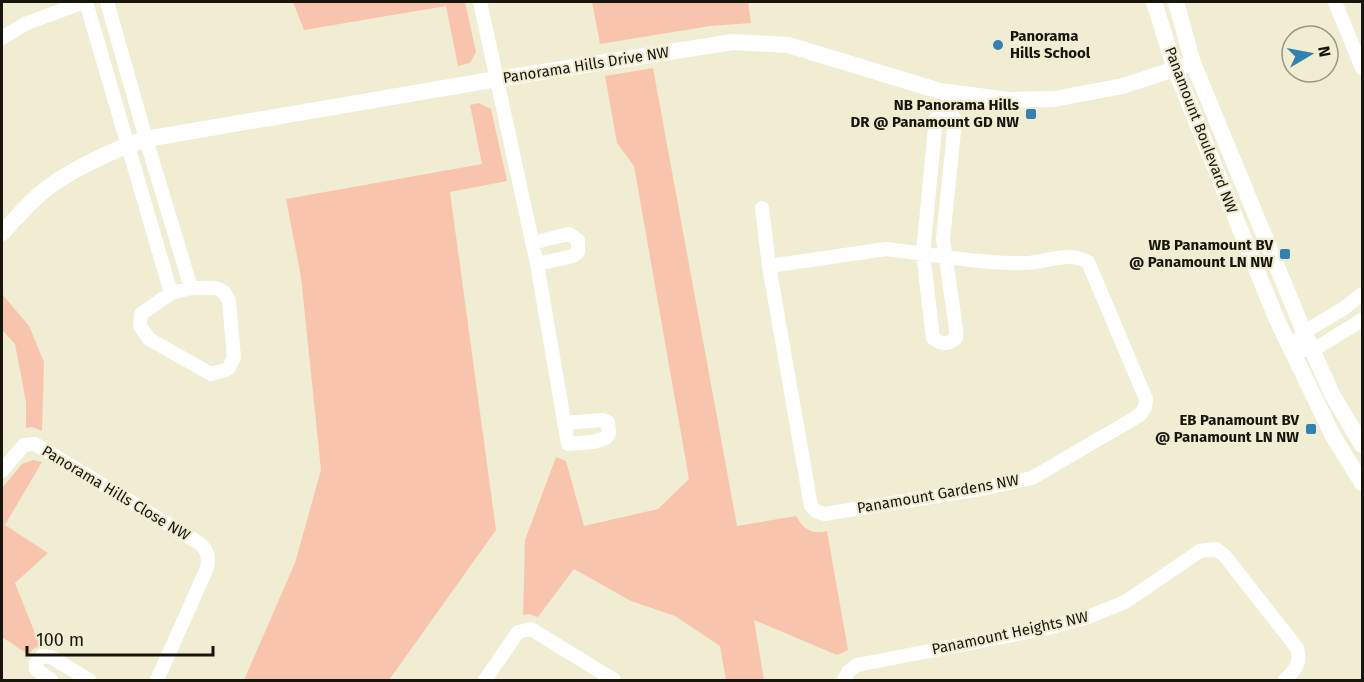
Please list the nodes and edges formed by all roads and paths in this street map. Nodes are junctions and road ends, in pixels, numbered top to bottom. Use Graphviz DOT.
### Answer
graph roads {
  1 [pos="85,2"];
  2 [pos="107,2"];
  3 [pos="480,2"];
  4 [pos="1154,2"];
  5 [pos="1176,2"];
  6 [pos="1335,2"];
  7 [pos="2,38"];
  8 [pos="1193,63"];
  9 [pos="1362,68"];
  10 [pos="1175,69"];
  11 [pos="497,79"];
  12 [pos="949,99"];
  13 [pos="146,139"];
  14 [pos="126,145"];
  15 [pos="762,208"];
  16 [pos="2,233"];
  17 [pos="532,243"];
  18 [pos="922,253"];
  19 [pos="947,257"];
  20 [pos="537,264"];
  21 [pos="769,266"];
  22 [pos="191,288"];
  23 [pos="171,293"];
  24 [pos="1362,294"];
  25 [pos="1362,320"];
  26 [pos="1304,332"];
  27 [pos="1292,350"];
  28 [pos="1313,350"];
  29 [pos="564,423"];
  30 [pos="1362,445"];
  31 [pos="2,471"];
  32 [pos="1362,483"];
  33 [pos="51,681"];
  34 [pos="89,681"];
  35 [pos="157,681"];
  36 [pos="486,681"];
  37 [pos="614,681"];
  38 [pos="844,681"];
  39 [pos="1285,681"];
  1 -- 7 [label="street"];
  1 -- 14 [label="street"];
  2 -- 13 [label="street"];
  3 -- 11 [label="street"];
  4 -- 10 [label="street, Panamount Boulevard NW"];
  5 -- 8 [label="street, Panamount Boulevard NW"];
  6 -- 9 [label="street"];
  8 -- 10 [label="street, Panorama Hills Drive NW"];
  8 -- 26 [label="street, Panamount Boulevard NW"];
  10 -- 12 [label="street, Panorama Hills Drive NW"];
  10 -- 27 [label="street, Panamount Boulevard NW"];
  11 -- 12 [label="street, Panorama Hills Drive NW"];
  11 -- 13 [label="street, Panorama Hills Drive NW"];
  11 -- 17 [label="street"];
  12 -- 18 [label="street"];
  12 -- 19 [label="street"];
  13 -- 14 [label="street, Panorama Hills Drive NW"];
  13 -- 22 [label="street"];
  14 -- 16 [label="street, Panorama Hills Drive NW"];
  14 -- 23 [label="street"];
  15 -- 21 [label="street"];
  17 -- 20 [label="street"];
  17 -- 20 [label="street"];
  18 -- 19 [label="street, Panamount Gardens NW"];
  18 -- 19 [label="street"];
  18 -- 21 [label="street, Panamount Gardens NW"];
  19 -- 21 [label="street, Panamount Gardens NW"];
  20 -- 29 [label="street"];
  22 -- 23 [label="street"];
  22 -- 23 [label="street"];
  24 -- 26 [label="street"];
  25 -- 28 [label="street"];
  26 -- 27 [label="street"];
  26 -- 28 [label="street, Panamount Boulevard NW"];
  27 -- 28 [label="street"];
  27 -- 32 [label="street, Panamount Boulevard NW"];
  28 -- 30 [label="street, Panamount Boulevard NW"];
  31 -- 35 [label="street, Panorama Hills Close NW"];
  33 -- 34 [label="street"];
  36 -- 37 [label="street"];
  38 -- 39 [label="street, Panamount Heights NW"];
}
